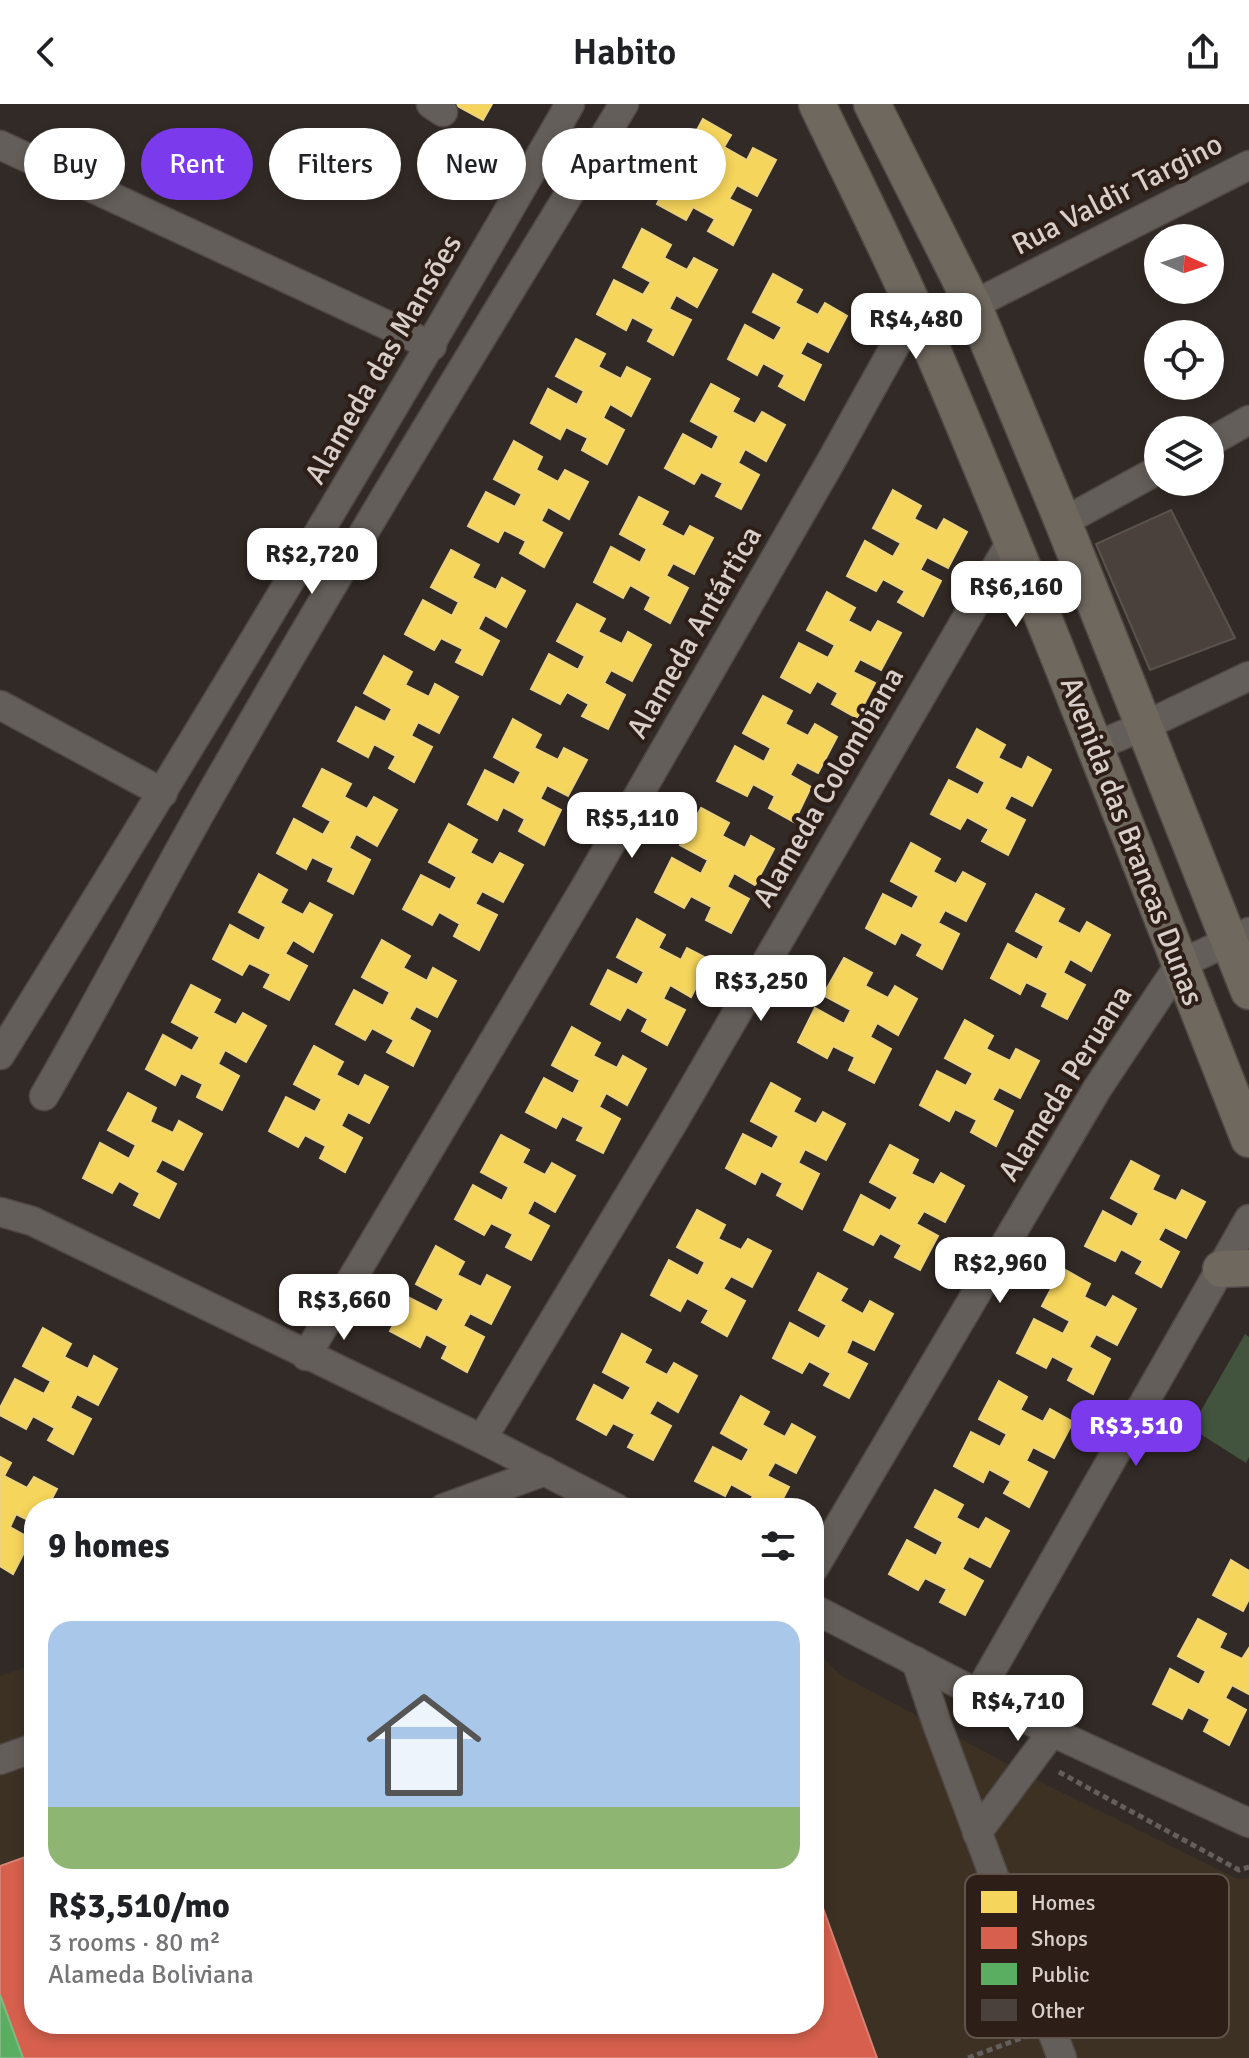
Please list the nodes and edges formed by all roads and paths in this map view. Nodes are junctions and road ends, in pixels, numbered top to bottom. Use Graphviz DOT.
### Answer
graph roads {
  1 [pos="570,104"];
  2 [pos="624,104"];
  3 [pos="817,104"];
  4 [pos="873,105"];
  5 [pos="0,145"];
  6 [pos="1249,165"];
  7 [pos="973,305"];
  8 [pos="915,310"];
  9 [pos="432,346"];
  10 [pos="1249,420"];
  11 [pos="1224,434"];
  12 [pos="1144,478"];
  13 [pos="1063,522"];
  14 [pos="1012,540"];
  15 [pos="1249,676"];
  16 [pos="0,705"];
  17 [pos="1144,726"];
  18 [pos="1096,746"];
  19 [pos="163,793"];
  20 [pos="1240,936"];
  21 [pos="1180,964"];
  22 [pos="1249,991"];
  23 [pos="0,1055"];
  24 [pos="44,1096"];
  25 [pos="1249,1139"];
  26 [pos="0,1195"];
  27 [pos="0,1212"];
  28 [pos="1249,1219"];
  29 [pos="32,1221"];
  30 [pos="1235,1268"];
  31 [pos="306,1356"];
  32 [pos="482,1439"];
  33 [pos="545,1471"];
  34 [pos="471,1498"];
  35 [pos="597,1498"];
  36 [pos="824,1551"];
  37 [pos="824,1614"];
  38 [pos="916,1661"];
  39 [pos="979,1692"];
  40 [pos="1052,1732"];
  41 [pos="24,1752"];
  42 [pos="0,1760"];
  43 [pos="1059,1772"];
  44 [pos="1248,1820"];
  45 [pos="977,1833"];
  46 [pos="1249,1867"];
  47 [pos="992,1874"];
  48 [pos="1054,2038"];
  49 [pos="1062,2058"];
  1 -- 9 [label="street, Alameda das Mansões"];
  2 -- 24 [label="street"];
  3 -- 8 [label="main road, Avenida das Brancas Dunas"];
  4 -- 7 [label="main road, Avenida das Brancas Dunas"];
  5 -- 9 [label="street"];
  6 -- 7 [label="street, Rua Valdir Targino"];
  7 -- 13 [label="main road, Avenida das Brancas Dunas"];
  8 -- 14 [label="main road, Avenida das Brancas Dunas"];
  8 -- 31 [label="street, Alameda Antártica"];
  9 -- 19 [label="street, Alameda das Mansões"];
  10 -- 11 [label="street"];
  12 -- 13 [label="street"];
  13 -- 17 [label="main road, Avenida das Brancas Dunas"];
  14 -- 18 [label="main road, Avenida das Brancas Dunas"];
  14 -- 32 [label="street, Alameda Colombiana"];
  15 -- 17 [label="street"];
  16 -- 19 [label="street"];
  17 -- 18 [label="street"];
  17 -- 20 [label="main road, Avenida das Brancas Dunas"];
  18 -- 21 [label="main road, Avenida das Brancas Dunas"];
  19 -- 23 [label="street, Alameda das Mansões"];
  20 -- 21 [label="street"];
  20 -- 22 [label="main road, Avenida das Brancas Dunas"];
  21 -- 25 [label="main road, Avenida das Brancas Dunas"];
  21 -- 36 [label="street, Alameda Peruana"];
  26 -- 29 [label="street"];
  27 -- 29 [label="street"];
  28 -- 30 [label="street"];
  29 -- 31 [label="street"];
  30 -- 39 [label="street"];
  31 -- 32 [label="street"];
  32 -- 33 [label="street"];
  33 -- 34 [label="street"];
  33 -- 35 [label="street"];
  37 -- 38 [label="street"];
  38 -- 39 [label="street"];
  38 -- 45 [label="street"];
  39 -- 40 [label="street"];
  40 -- 44 [label="street"];
  40 -- 45 [label="street"];
  41 -- 42 [label="street"];
  43 -- 46 [label="path"];
  45 -- 47 [label="street"];
  48 -- 49 [label="street"];
}
